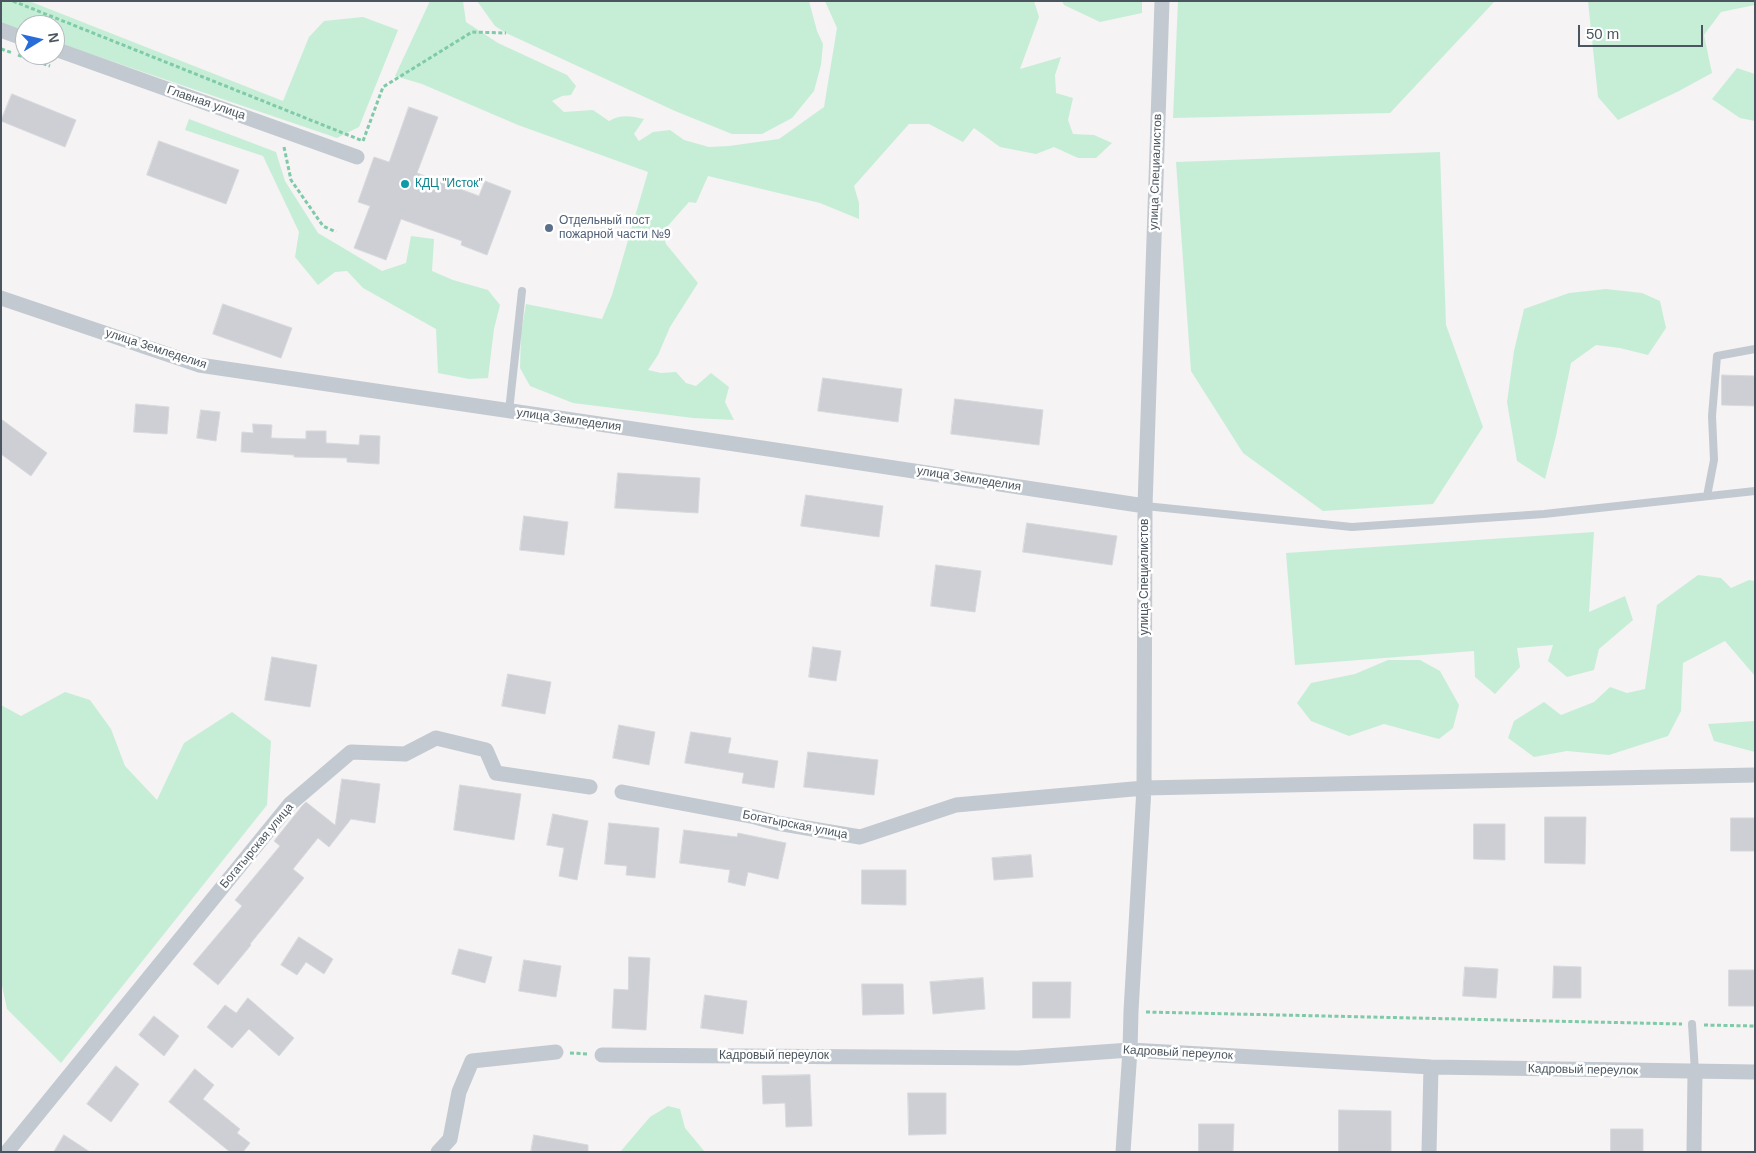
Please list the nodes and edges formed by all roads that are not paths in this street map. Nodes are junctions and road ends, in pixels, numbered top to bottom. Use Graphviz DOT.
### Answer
graph roads {
  1 [pos="1162,1"];
  2 [pos="1,30"];
  3 [pos="15,35"];
  4 [pos="65,53"];
  5 [pos="358,157"];
  6 [pos="522,291"];
  7 [pos="1,298"];
  8 [pos="1755,349"];
  9 [pos="509,411"];
  10 [pos="1755,491"];
  11 [pos="1708,496"];
  12 [pos="1145,506"];
  13 [pos="1755,775"];
  14 [pos="590,787"];
  15 [pos="1144,788"];
  16 [pos="622,792"];
  17 [pos="1692,1024"];
  18 [pos="1130,1050"];
  19 [pos="556,1052"];
  20 [pos="602,1055"];
  21 [pos="1431,1067"];
  22 [pos="1696,1072"];
  23 [pos="1755,1072"];
  24 [pos="7,1152"];
  25 [pos="438,1152"];
  26 [pos="1123,1152"];
  27 [pos="1429,1152"];
  28 [pos="1694,1152"];
  1 -- 12 [label="street, улица Специалистов"];
  2 -- 3 [label="street"];
  4 -- 5 [label="street, Главная улица"];
  6 -- 9 [label="lane"];
  7 -- 9 [label="street, улица Земледелия"];
  8 -- 11 [label="lane"];
  9 -- 12 [label="street, улица Земледелия"];
  10 -- 11 [label="lane"];
  11 -- 12 [label="lane"];
  12 -- 15 [label="street, улица Специалистов"];
  13 -- 15 [label="street, Богатырская улица"];
  14 -- 24 [label="street, Богатырская улица"];
  15 -- 16 [label="street, Богатырская улица"];
  15 -- 18 [label="street, улица Специалистов"];
  17 -- 22 [label="lane"];
  18 -- 20 [label="street, Кадровый переулок"];
  18 -- 21 [label="street, Кадровый переулок"];
  18 -- 26 [label="street, улица Специалистов"];
  19 -- 25 [label="street"];
  21 -- 22 [label="street, Кадровый переулок"];
  21 -- 27 [label="street"];
  22 -- 23 [label="street, Кадровый переулок"];
  22 -- 28 [label="street"];
}
